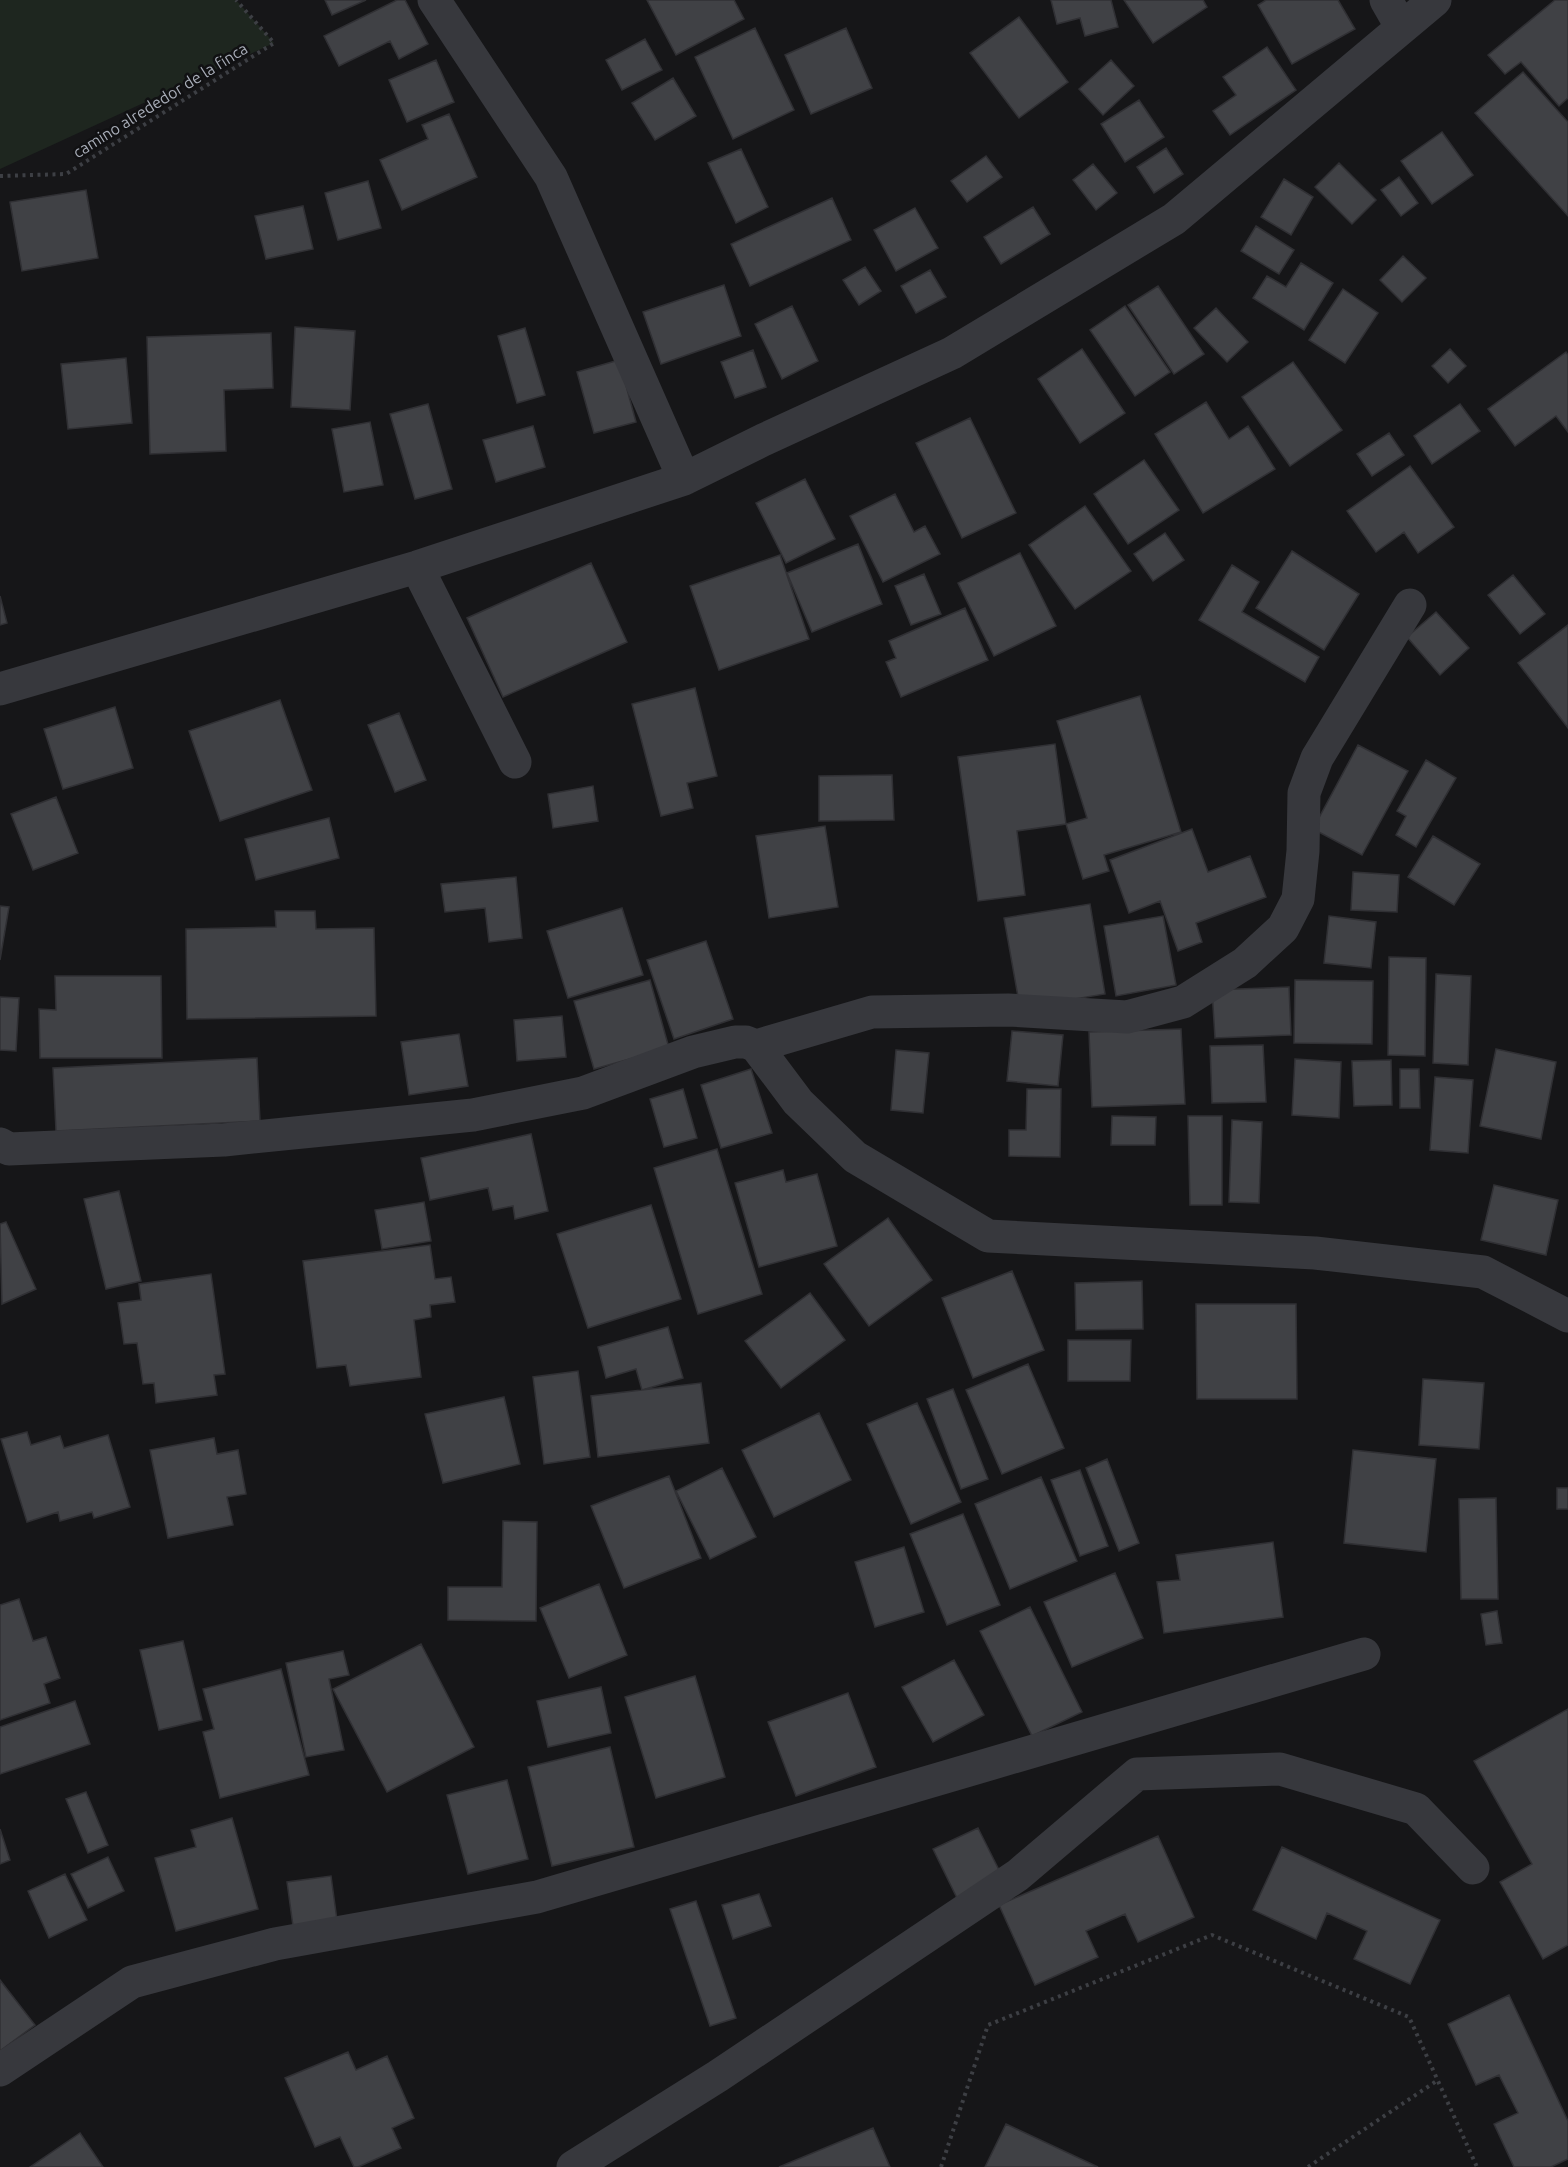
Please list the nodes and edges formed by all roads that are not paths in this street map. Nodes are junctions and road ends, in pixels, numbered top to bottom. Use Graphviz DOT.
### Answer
graph roads {
  1 [pos="434,0"];
  2 [pos="1386,0"];
  3 [pos="1435,0"];
  4 [pos="1402,28"];
  5 [pos="684,479"];
  6 [pos="417,567"];
  7 [pos="1410,604"];
  8 [pos="0,689"];
  9 [pos="515,762"];
  10 [pos="756,1046"];
  11 [pos="0,1144"];
  12 [pos="1568,1316"];
  13 [pos="1364,1654"];
  14 [pos="1473,1868"];
  15 [pos="0,2070"];
  16 [pos="573,2167"];
  1 -- 5 [label="street"];
  2 -- 4 [label="street"];
  3 -- 4 [label="street"];
  4 -- 5 [label="street"];
  5 -- 6 [label="street"];
  6 -- 8 [label="street"];
  6 -- 9 [label="street"];
  7 -- 10 [label="street"];
  10 -- 11 [label="street"];
  10 -- 12 [label="street"];
  13 -- 15 [label="street"];
  14 -- 16 [label="street"];
}
